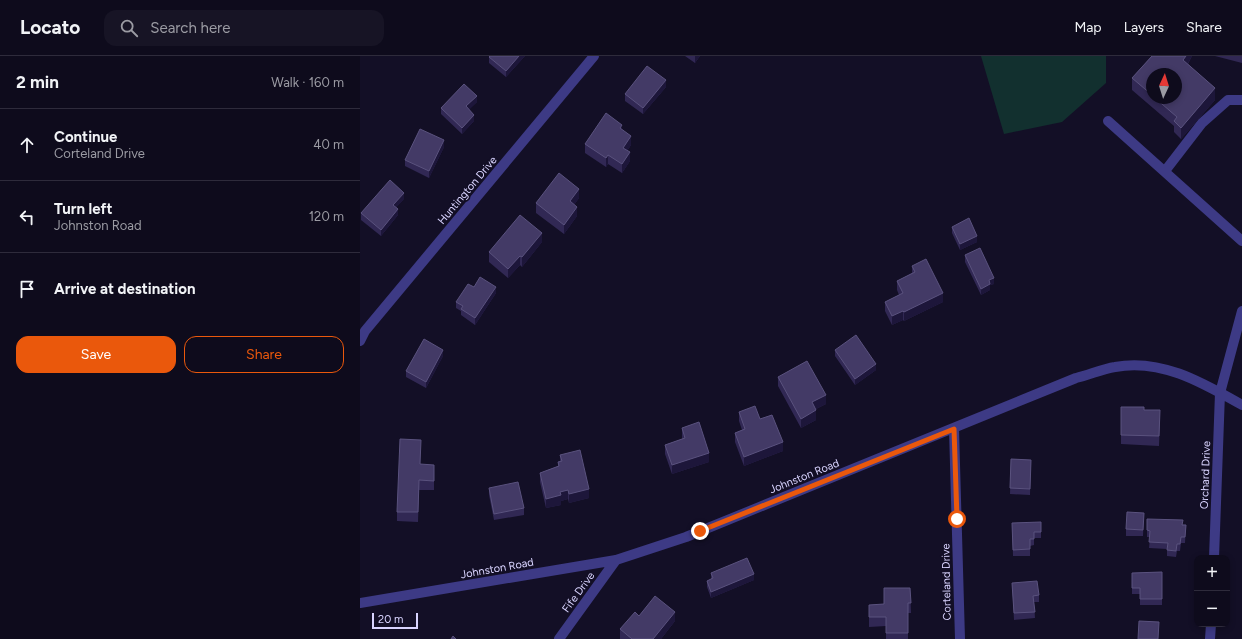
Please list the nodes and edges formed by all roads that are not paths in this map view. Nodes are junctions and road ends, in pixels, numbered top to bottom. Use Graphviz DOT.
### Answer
graph roads {
  1 [pos="594,56"];
  2 [pos="1242,100"];
  3 [pos="1108,121"];
  4 [pos="1165,171"];
  5 [pos="1242,241"];
  6 [pos="1242,311"];
  7 [pos="360,341"];
  8 [pos="1220,393"];
  9 [pos="1242,405"];
  10 [pos="954,429"];
  11 [pos="1214,555"];
  12 [pos="616,560"];
  13 [pos="360,603"];
  14 [pos="1211,627"];
  15 [pos="559,639"];
  16 [pos="960,639"];
  17 [pos="1210,639"];
  1 -- 7 [label="street, Huntington Drive"];
  2 -- 4 [label="street"];
  3 -- 4 [label="street"];
  4 -- 5 [label="street"];
  6 -- 8 [label="street, Orchard Drive"];
  8 -- 9 [label="street, Johnston Road"];
  8 -- 10 [label="street, Johnston Road"];
  8 -- 11 [label="street, Orchard Drive"];
  10 -- 12 [label="street, Johnston Road"];
  10 -- 16 [label="street, Corteland Drive"];
  12 -- 13 [label="street, Johnston Road"];
  12 -- 15 [label="street, Fife Drive"];
  14 -- 17 [label="street"];
}
